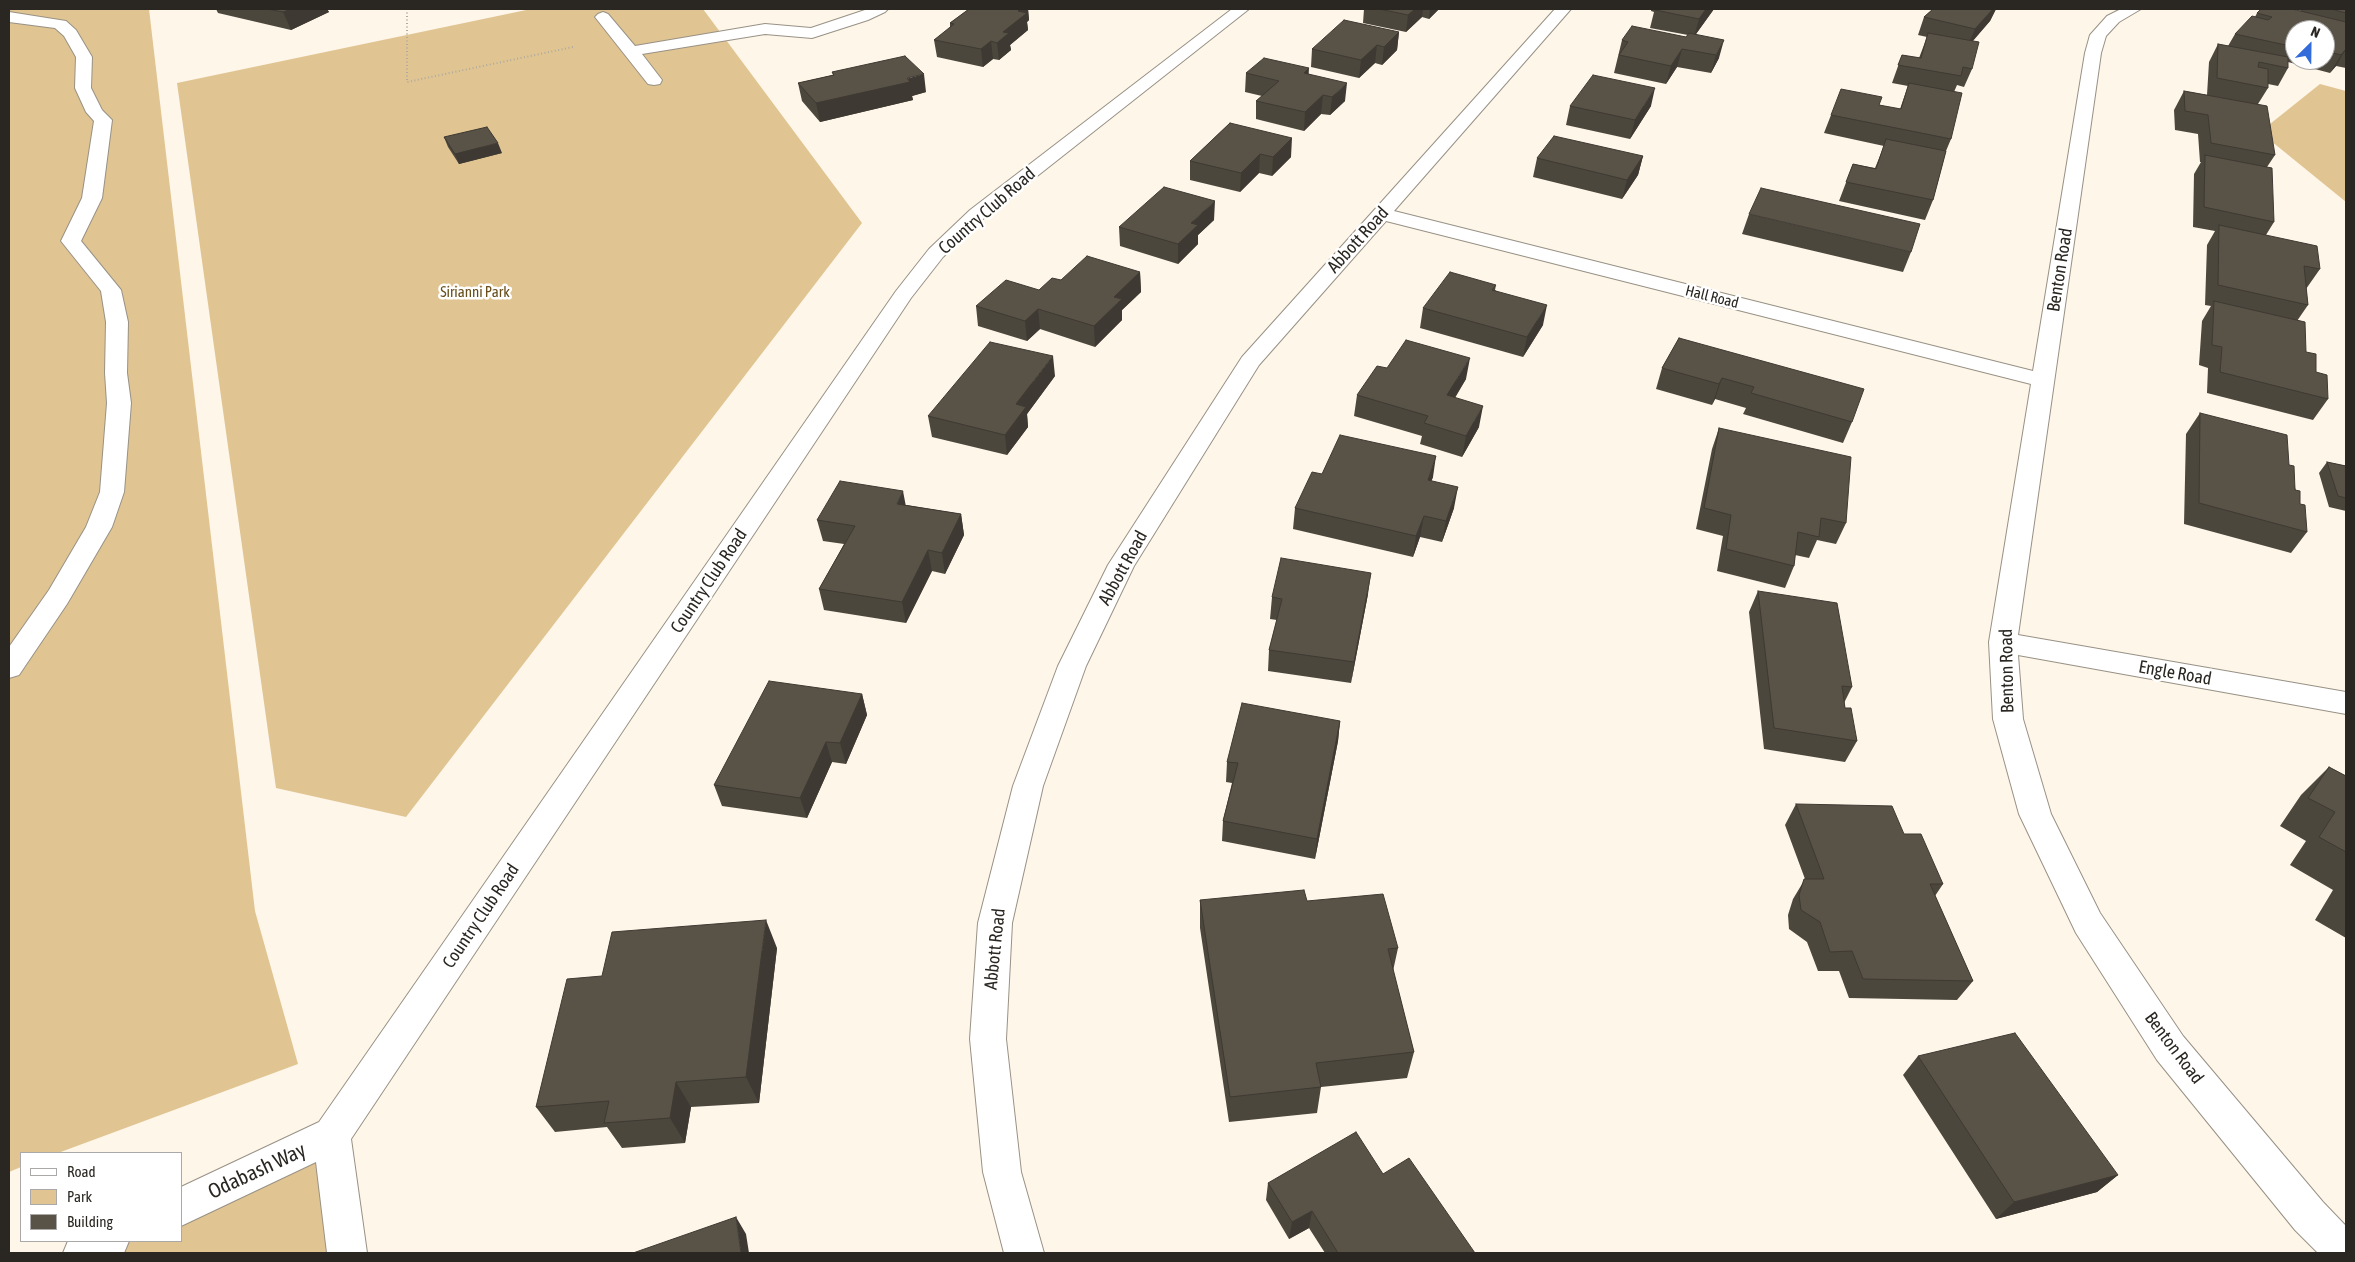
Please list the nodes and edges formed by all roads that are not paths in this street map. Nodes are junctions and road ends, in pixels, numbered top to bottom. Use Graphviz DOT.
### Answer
graph roads {
  1 [pos="880,9"];
  2 [pos="1240,9"];
  3 [pos="1563,9"];
  4 [pos="2133,9"];
  5 [pos="9,17"];
  6 [pos="603,17"];
  7 [pos="630,51"];
  8 [pos="654,80"];
  9 [pos="1382,214"];
  10 [pos="2043,380"];
  11 [pos="2003,642"];
  12 [pos="9,668"];
  13 [pos="2346,703"];
  14 [pos="332,1135"];
  15 [pos="182,1206"];
  16 [pos="107,1242"];
  17 [pos="83,1253"];
  18 [pos="347,1253"];
  19 [pos="1024,1253"];
  20 [pos="2345,1253"];
  1 -- 7 [label="street"];
  2 -- 14 [label="street, Country Club Road"];
  3 -- 9 [label="street, Abbott Road"];
  4 -- 10 [label="street, Benton Road"];
  5 -- 12 [label="street"];
  6 -- 7 [label="street"];
  7 -- 8 [label="street"];
  9 -- 10 [label="street, Hall Road"];
  9 -- 19 [label="street, Abbott Road"];
  10 -- 11 [label="street, Benton Road"];
  11 -- 13 [label="street, Engle Road"];
  11 -- 20 [label="street, Benton Road"];
  14 -- 15 [label="street, Odabash Way"];
  14 -- 18 [label="street"];
  16 -- 17 [label="street"];
}
